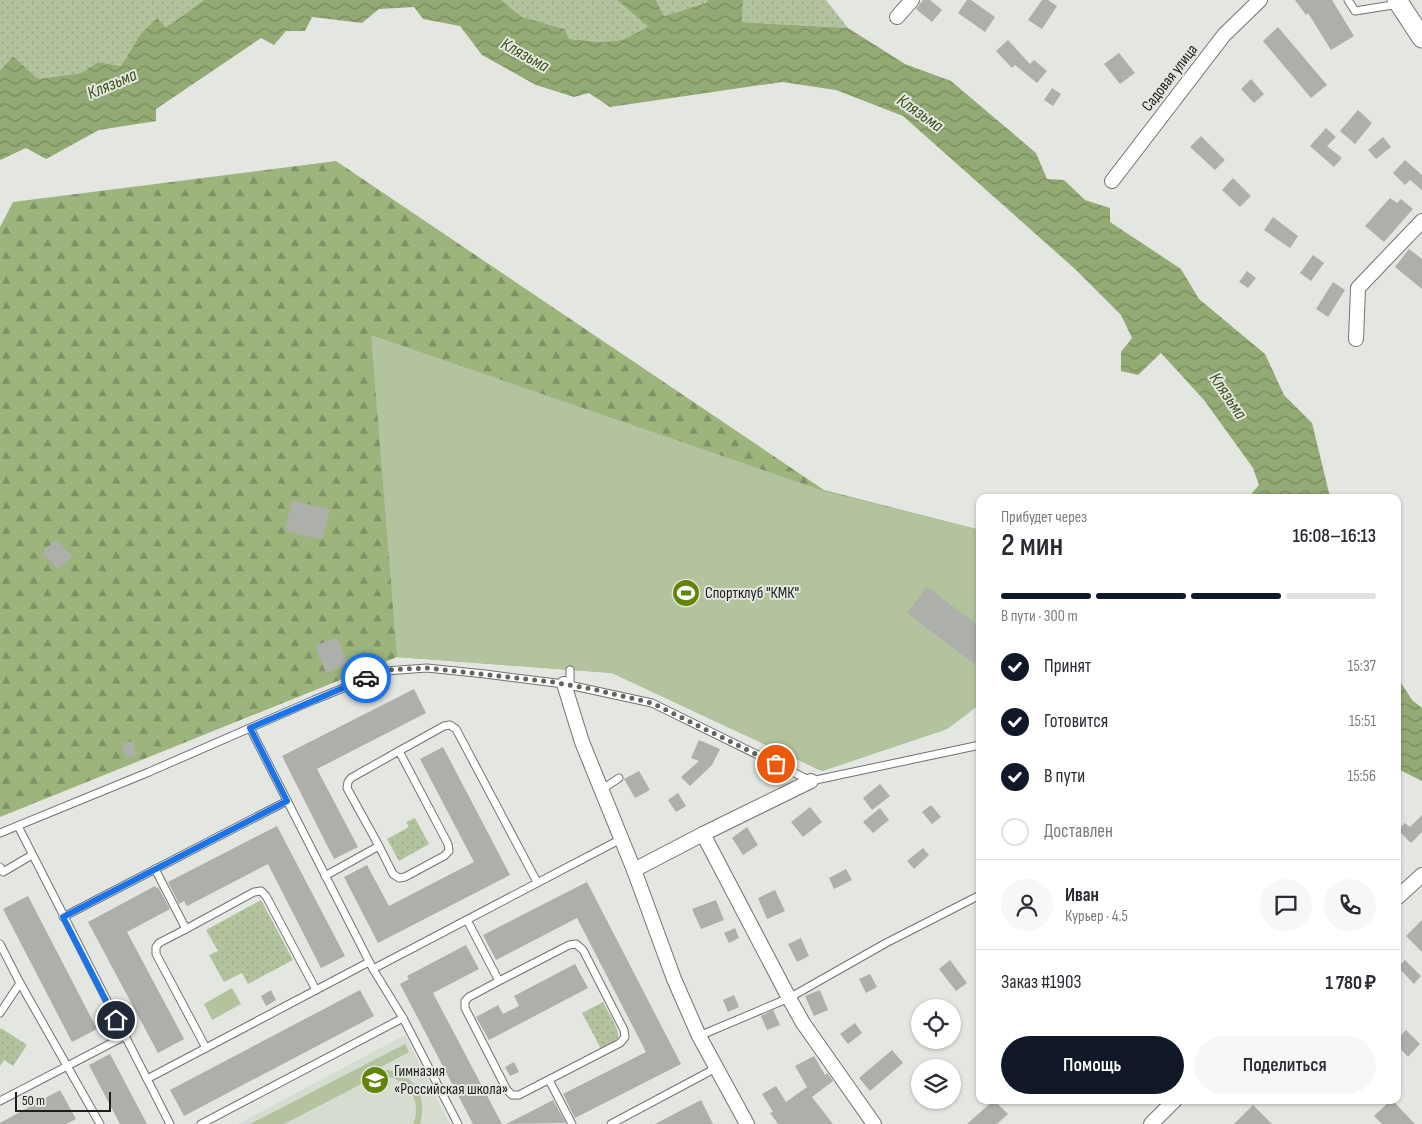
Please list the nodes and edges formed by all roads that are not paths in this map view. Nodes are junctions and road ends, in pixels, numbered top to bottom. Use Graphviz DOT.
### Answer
graph roads {
  1 [pos="912,0"];
  2 [pos="1260,0"];
  3 [pos="1348,0"];
  4 [pos="1399,2"];
  5 [pos="897,16"];
  6 [pos="1422,38"];
  7 [pos="1112,181"];
  8 [pos="1422,221"];
  9 [pos="1356,339"];
  10 [pos="570,670"];
  11 [pos="567,684"];
  12 [pos="250,728"];
  13 [pos="976,746"];
  14 [pos="399,751"];
  15 [pos="619,778"];
  16 [pos="811,782"];
  17 [pos="602,790"];
  18 [pos="287,801"];
  19 [pos="18,826"];
  20 [pos="0,833"];
  21 [pos="702,834"];
  22 [pos="621,839"];
  23 [pos="379,846"];
  24 [pos="32,855"];
  25 [pos="155,869"];
  26 [pos="2,870"];
  27 [pos="634,870"];
  28 [pos="1422,875"];
  29 [pos="325,876"];
  30 [pos="0,881"];
  31 [pos="537,882"];
  32 [pos="1401,894"];
  33 [pos="976,897"];
  34 [pos="63,917"];
  35 [pos="467,920"];
  36 [pos="186,929"];
  37 [pos="0,944"];
  38 [pos="371,966"];
  39 [pos="499,981"];
  40 [pos="20,983"];
  41 [pos="316,990"];
  42 [pos="789,998"];
  43 [pos="0,1013"];
  44 [pos="403,1018"];
  45 [pos="125,1036"];
  46 [pos="699,1036"];
  47 [pos="206,1048"];
  48 [pos="68,1066"];
  49 [pos="716,1068"];
  50 [pos="147,1079"];
  51 [pos="550,1080"];
  52 [pos="0,1100"];
  53 [pos="1171,1104"];
  54 [pos="100,1124"];
  55 [pos="170,1124"];
  56 [pos="201,1124"];
  57 [pos="458,1124"];
  58 [pos="572,1124"];
  59 [pos="611,1124"];
  60 [pos="747,1124"];
  61 [pos="874,1124"];
  62 [pos="1151,1124"];
  1 -- 5 [label="street"];
  2 -- 7 [label="street, Садовая улица"];
  3 -- 4 [label="lane"];
  4 -- 6 [label="street"];
  8 -- 9 [label="street"];
  10 -- 11 [label="lane"];
  11 -- 12 [label="lane"];
  11 -- 16 [label="lane"];
  11 -- 17 [label="street"];
  12 -- 18 [label="lane"];
  12 -- 19 [label="lane"];
  13 -- 16 [label="lane"];
  14 -- 23 [label="lane"];
  14 -- 23 [label="lane"];
  14 -- 31 [label="lane"];
  15 -- 17 [label="lane"];
  16 -- 21 [label="street"];
  17 -- 22 [label="street"];
  18 -- 25 [label="lane"];
  18 -- 29 [label="lane"];
  19 -- 20 [label="lane"];
  19 -- 24 [label="lane"];
  21 -- 27 [label="street"];
  21 -- 42 [label="street"];
  22 -- 27 [label="street"];
  22 -- 31 [label="lane"];
  23 -- 29 [label="lane"];
  24 -- 26 [label="lane"];
  24 -- 34 [label="lane"];
  25 -- 34 [label="lane"];
  25 -- 36 [label="lane"];
  26 -- 30 [label="lane"];
  27 -- 46 [label="street"];
  28 -- 32 [label="street"];
  29 -- 38 [label="lane"];
  31 -- 35 [label="lane"];
  33 -- 42 [label="lane"];
  34 -- 45 [label="lane"];
  35 -- 38 [label="lane"];
  35 -- 39 [label="lane"];
  36 -- 41 [label="lane"];
  36 -- 47 [label="lane"];
  37 -- 40 [label="lane"];
  38 -- 41 [label="lane"];
  38 -- 44 [label="lane"];
  39 -- 51 [label="lane"];
  39 -- 51 [label="lane"];
  40 -- 43 [label="lane"];
  40 -- 48 [label="lane"];
  41 -- 47 [label="lane"];
  42 -- 46 [label="lane"];
  42 -- 61 [label="street"];
  44 -- 56 [label="lane"];
  44 -- 57 [label="lane"];
  45 -- 48 [label="lane"];
  45 -- 50 [label="lane"];
  46 -- 49 [label="street"];
  47 -- 50 [label="lane"];
  48 -- 52 [label="lane"];
  48 -- 54 [label="lane"];
  49 -- 59 [label="lane"];
  49 -- 60 [label="street"];
  50 -- 55 [label="lane"];
  51 -- 58 [label="lane"];
  53 -- 62 [label="street"];
}
